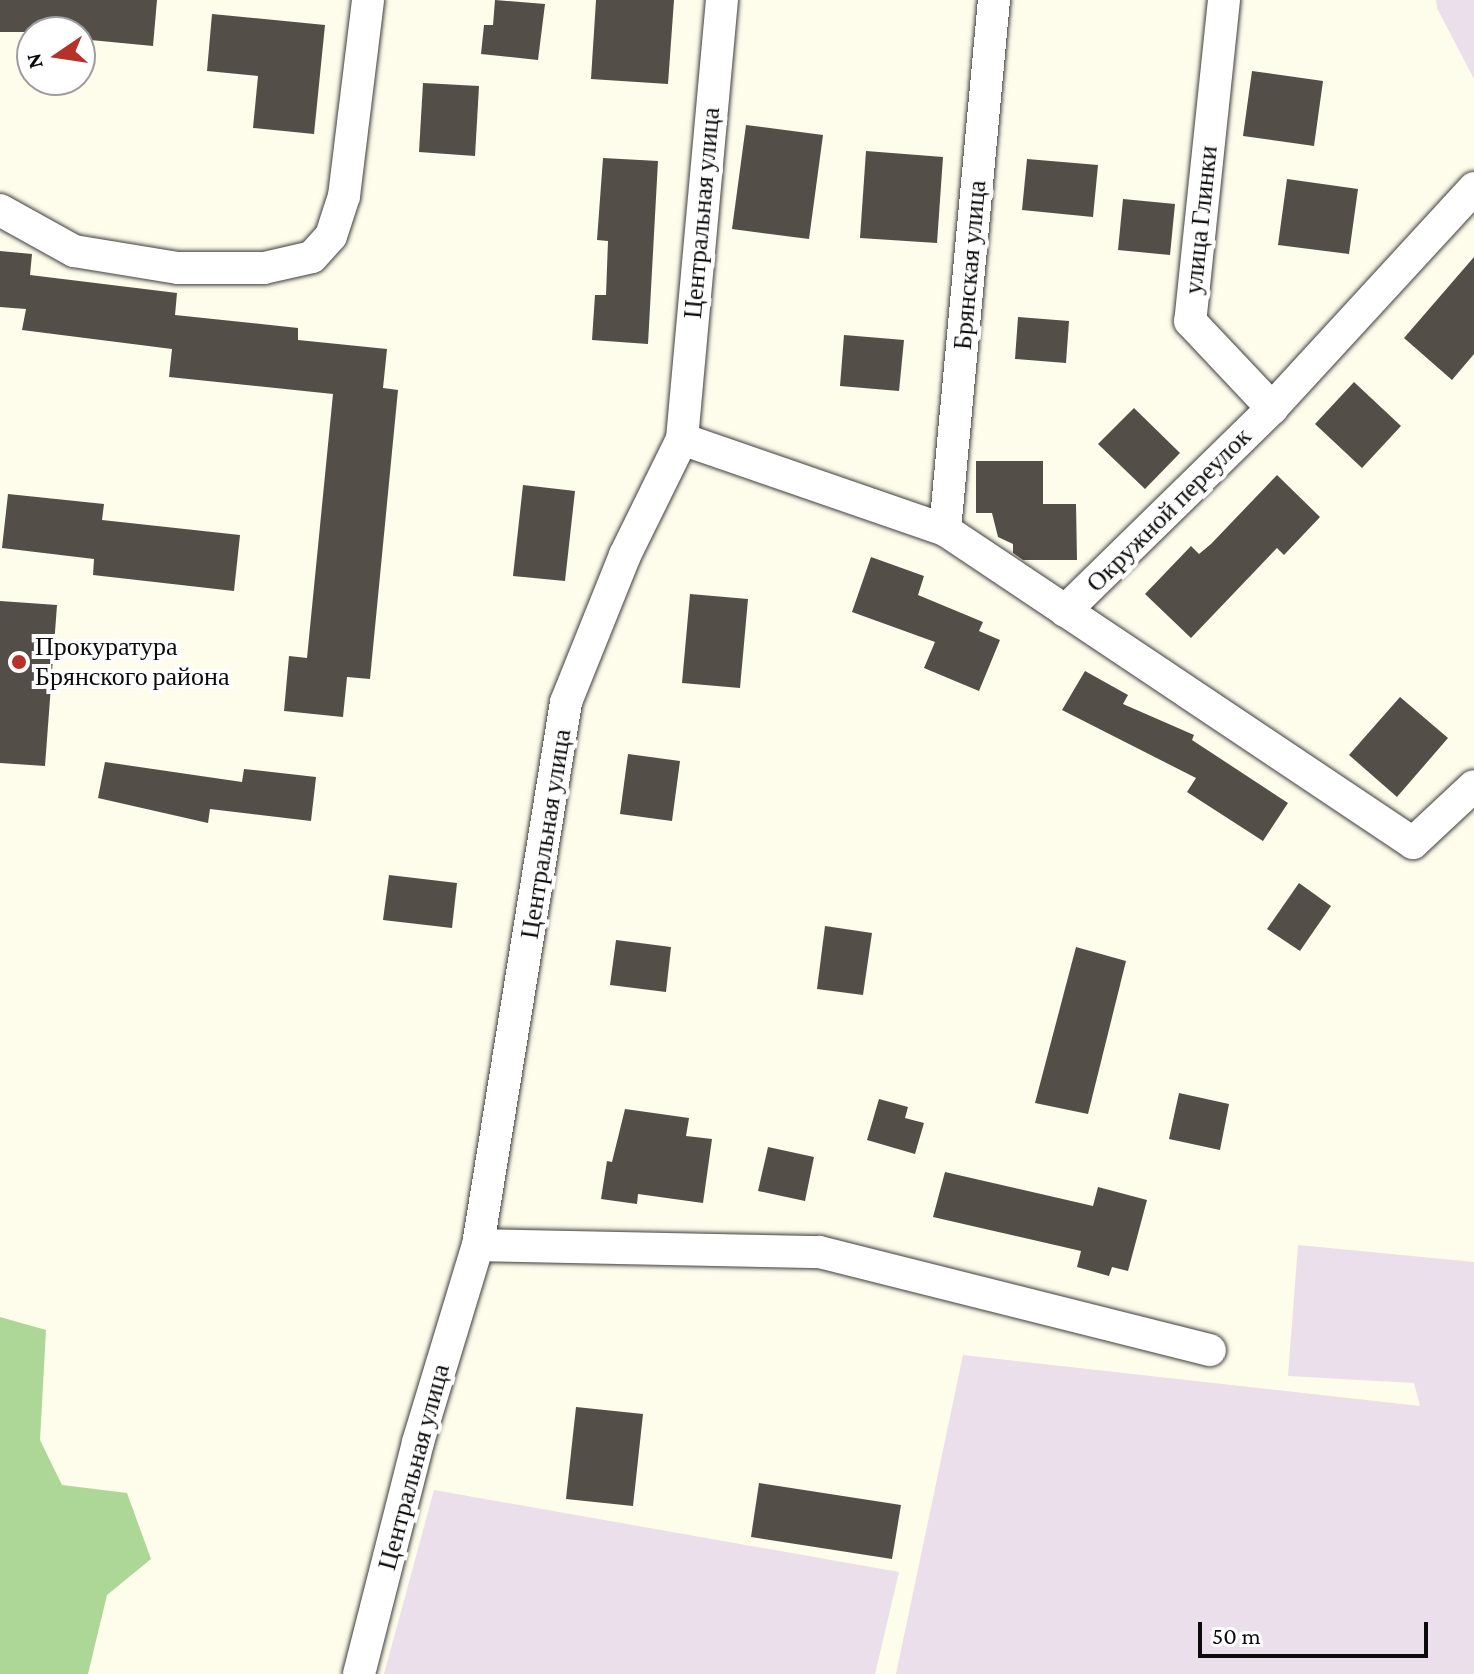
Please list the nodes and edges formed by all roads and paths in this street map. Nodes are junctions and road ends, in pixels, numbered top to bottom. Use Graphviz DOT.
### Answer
graph roads {
  1 [pos="368,0"];
  2 [pos="722,0"];
  3 [pos="994,0"];
  4 [pos="1224,0"];
  5 [pos="1474,188"];
  6 [pos="0,210"];
  7 [pos="1272,408"];
  8 [pos="682,439"];
  9 [pos="945,530"];
  10 [pos="1065,611"];
  11 [pos="1474,786"];
  12 [pos="478,1245"];
  13 [pos="1210,1350"];
  14 [pos="359,1674"];
  1 -- 6 [label="street"];
  2 -- 8 [label="street, Центральная улица"];
  3 -- 9 [label="street, Брянская улица"];
  4 -- 7 [label="street, улица Глинки"];
  5 -- 7 [label="street, Окружной переулок"];
  7 -- 10 [label="street, Окружной переулок"];
  8 -- 9 [label="street"];
  8 -- 12 [label="street, Центральная улица"];
  9 -- 10 [label="street"];
  10 -- 11 [label="street"];
  12 -- 13 [label="street"];
  12 -- 14 [label="street, Центральная улица"];
}
